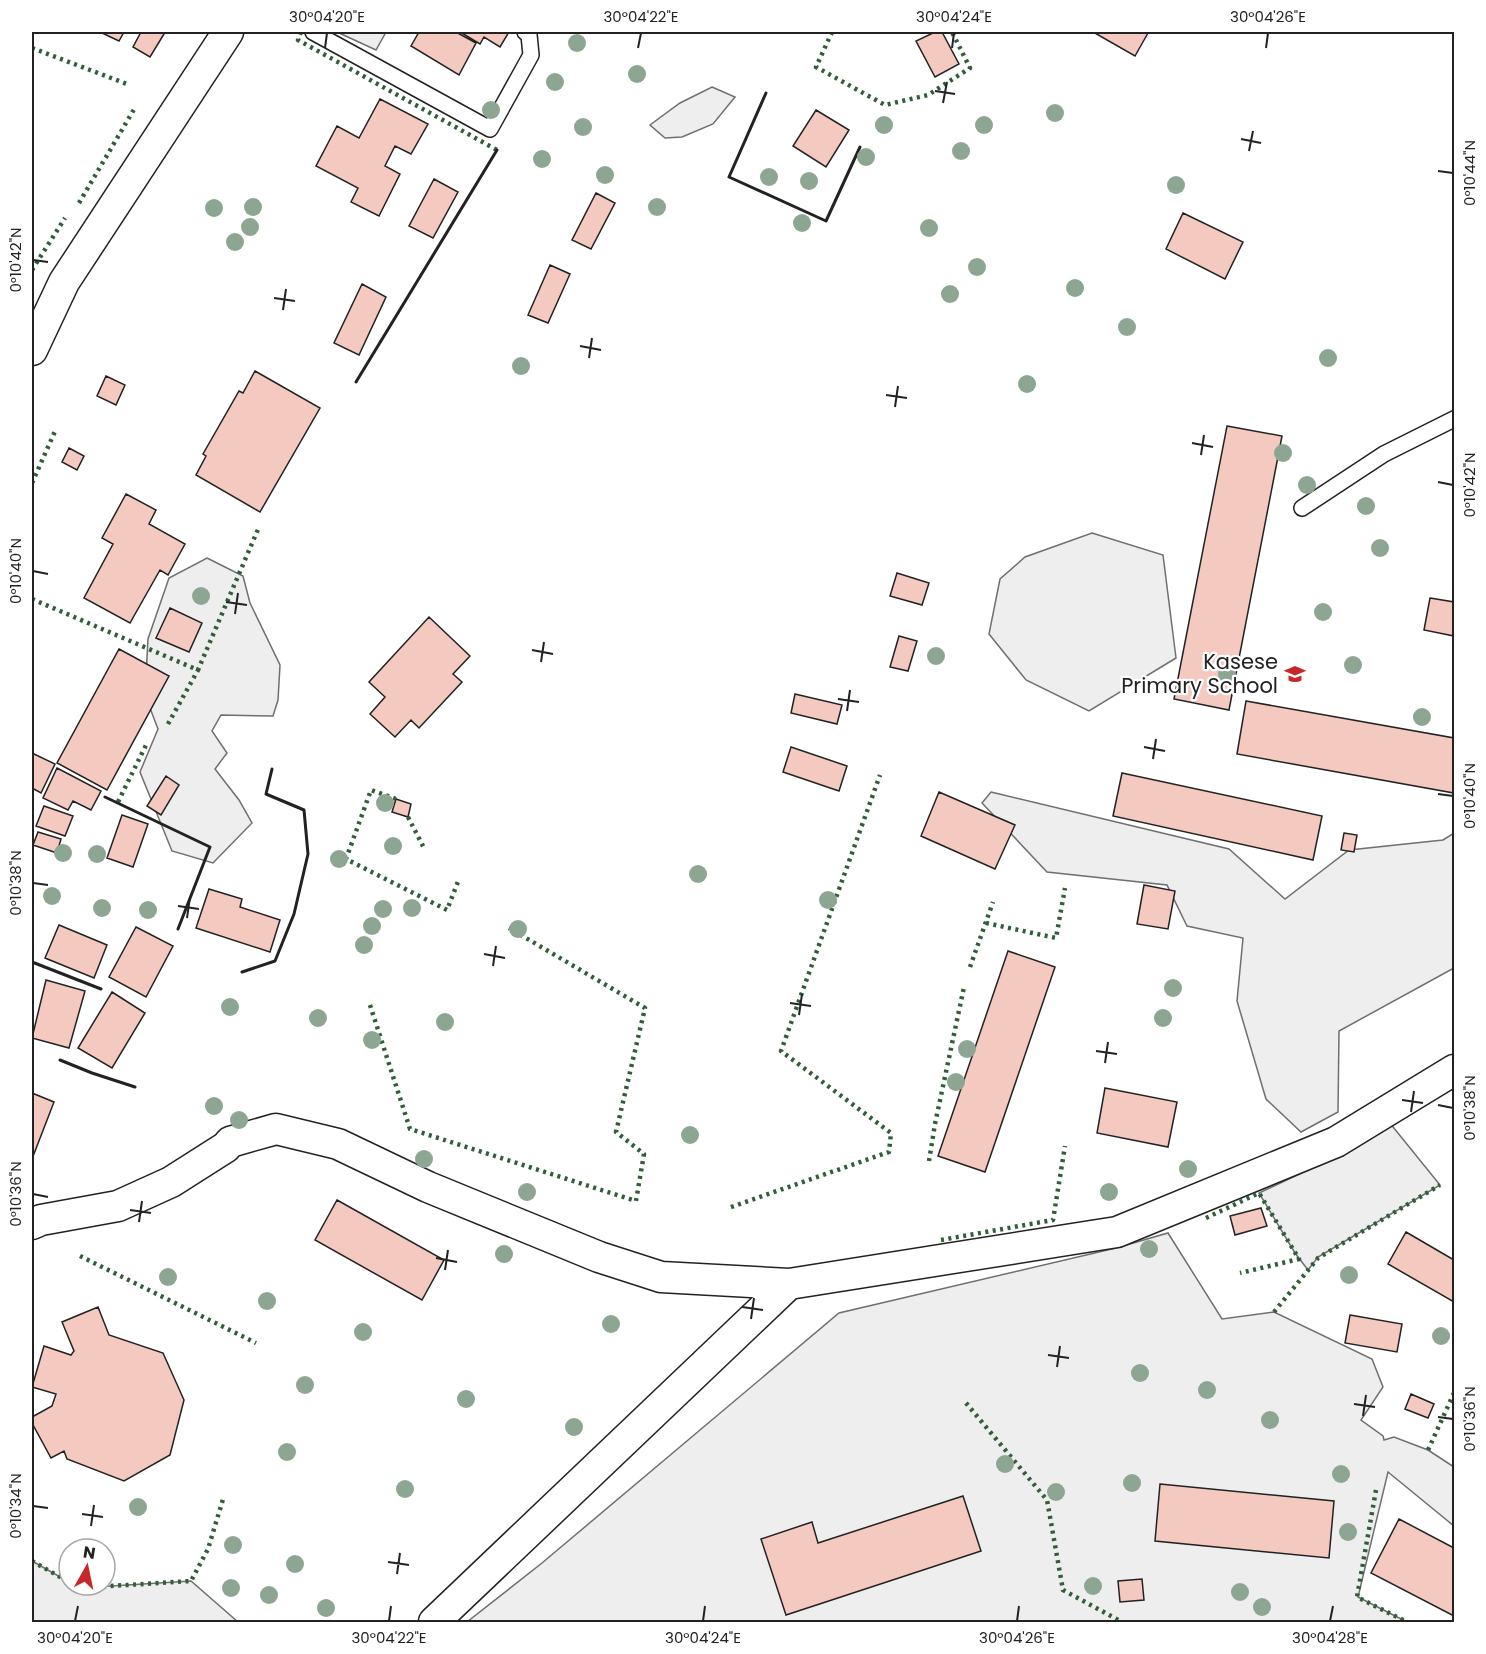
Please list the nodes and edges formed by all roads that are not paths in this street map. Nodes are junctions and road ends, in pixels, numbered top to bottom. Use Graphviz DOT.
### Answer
graph roads {
  1 [pos="228,32"];
  2 [pos="313,32"];
  3 [pos="525,32"];
  4 [pos="32,350"];
  5 [pos="1455,418"];
  6 [pos="1302,508"];
  7 [pos="1455,1070"];
  8 [pos="32,1224"];
  9 [pos="789,1284"];
  10 [pos="434,1623"];
  1 -- 4 [label="street"];
  2 -- 3 [label="lane"];
  5 -- 6 [label="lane"];
  7 -- 9 [label="street"];
  8 -- 9 [label="street"];
  9 -- 10 [label="street"];
}
